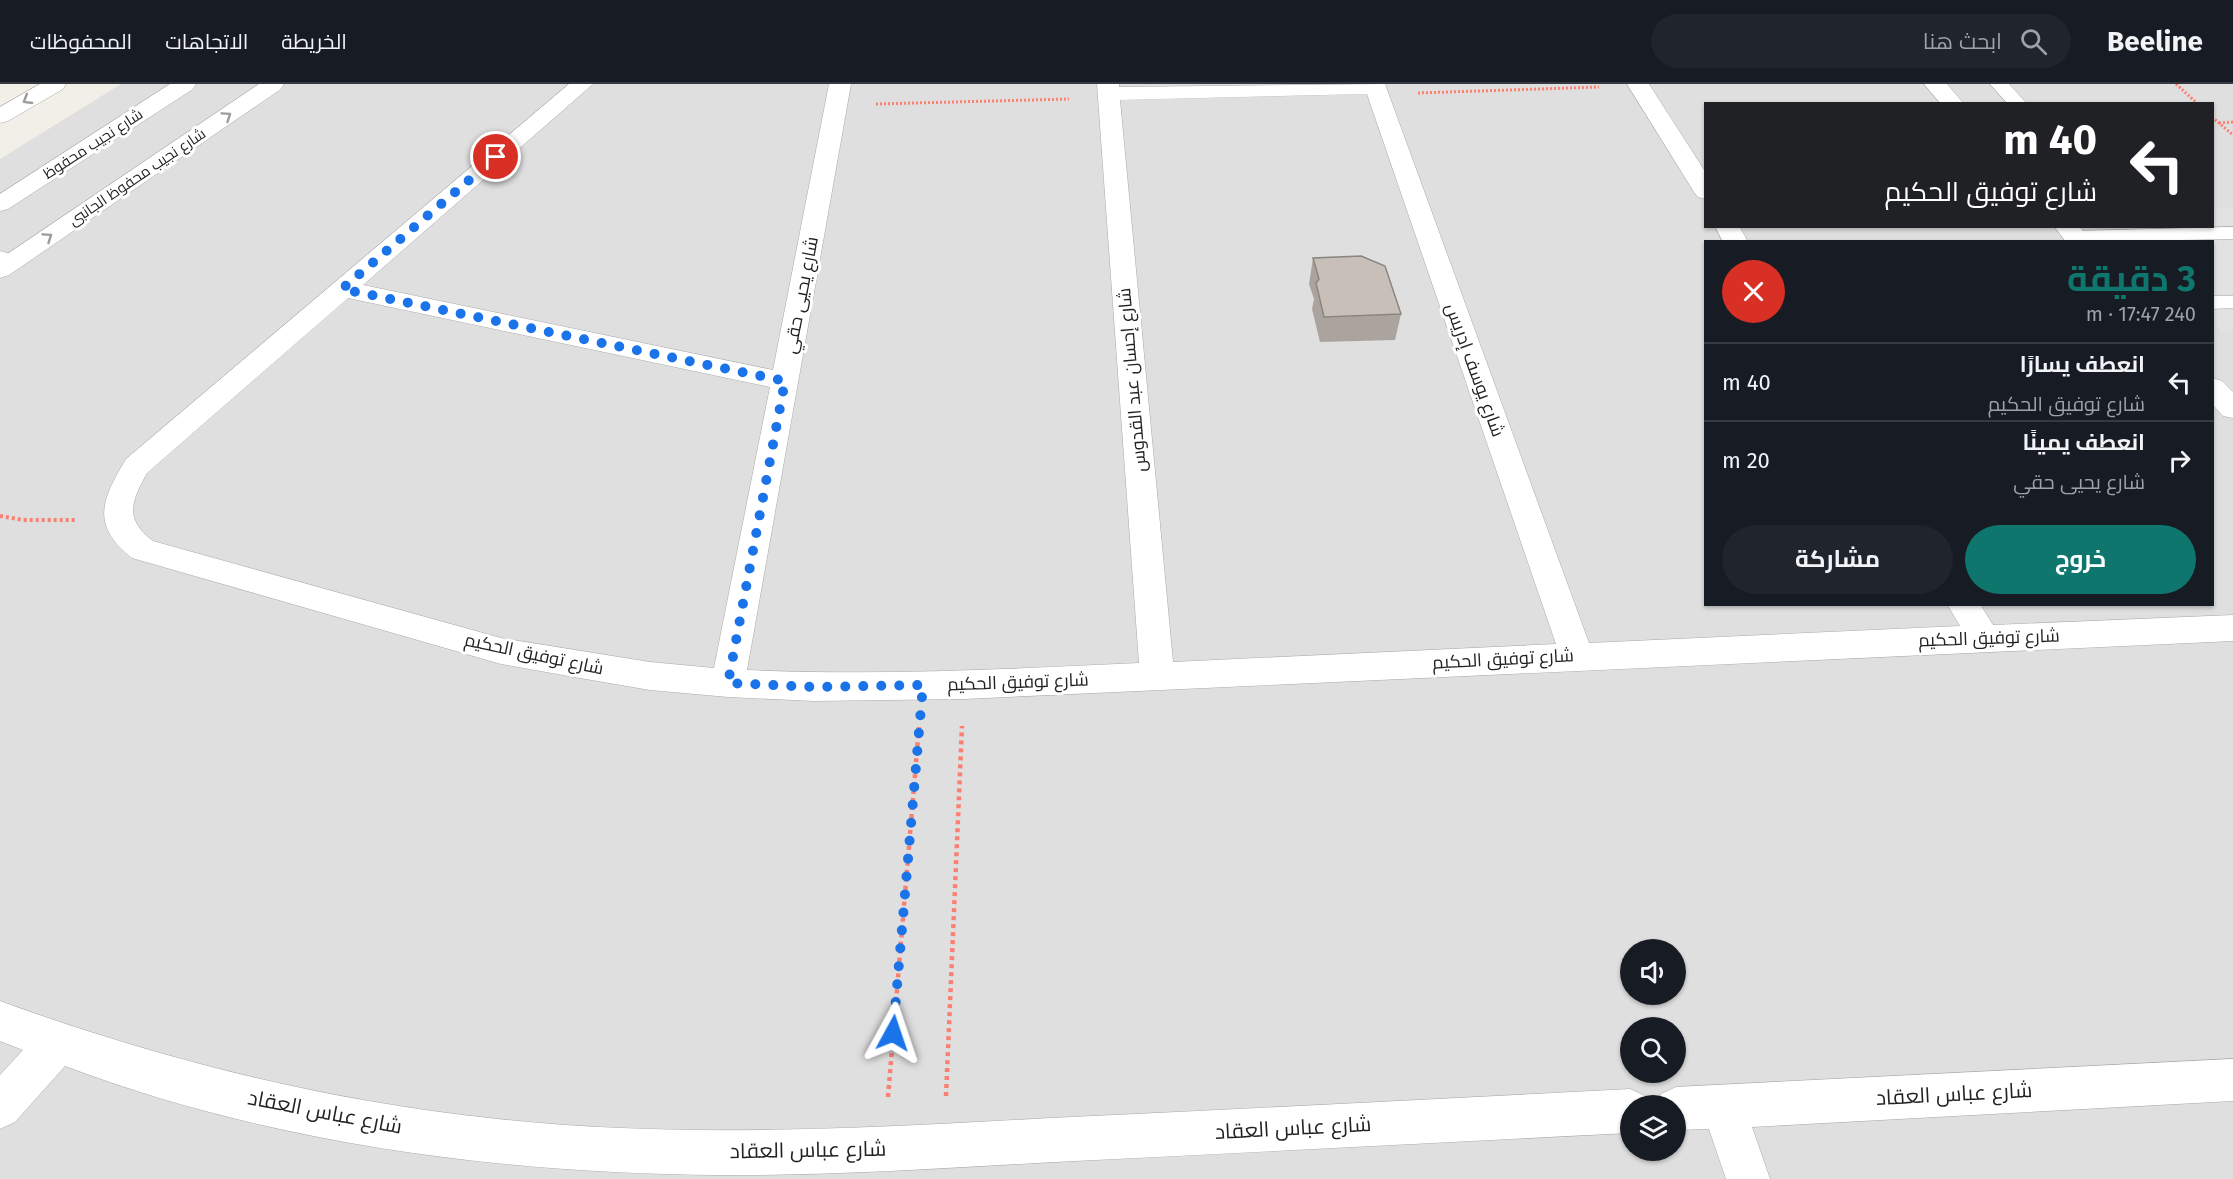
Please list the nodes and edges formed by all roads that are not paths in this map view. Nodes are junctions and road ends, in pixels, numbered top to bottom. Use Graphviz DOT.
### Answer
graph roads {
  1 [pos="55,84"];
  2 [pos="185,84"];
  3 [pos="273,84"];
  4 [pos="582,84"];
  5 [pos="1935,84"];
  6 [pos="1999,84"];
  7 [pos="1638,85"];
  8 [pos="1375,88"];
  9 [pos="1109,92"];
  10 [pos="838,95"];
  11 [pos="1951,102"];
  12 [pos="2016,102"];
  13 [pos="0,116"];
  14 [pos="1704,189"];
  15 [pos="0,204"];
  16 [pos="2233,233"];
  17 [pos="2073,235"];
  18 [pos="4,264"];
  19 [pos="342,289"];
  20 [pos="2233,302"];
  21 [pos="2214,303"];
  22 [pos="785,381"];
  23 [pos="2214,389"];
  24 [pos="2233,409"];
  25 [pos="1964,606"];
  26 [pos="2233,628"];
  27 [pos="1984,638"];
  28 [pos="1577,656"];
  29 [pos="1157,676"];
  30 [pos="728,683"];
  31 [pos="0,1021"];
  32 [pos="56,1044"];
  33 [pos="2233,1080"];
  34 [pos="1723,1106"];
  35 [pos="0,1107"];
  36 [pos="1686,1108"];
  37 [pos="1620,1111"];
  38 [pos="804,1166"];
  39 [pos="1748,1179"];
  1 -- 13 [label="street, one-way"];
  2 -- 15 [label="street, شارع نجيب محفوظ"];
  18 -- 3 [label="street, شارع نجيب محفوظ الجانبى, one-way"];
  4 -- 19 [label="street"];
  5 -- 11 [label="street"];
  6 -- 12 [label="lane"];
  7 -- 14 [label="street"];
  8 -- 9 [label="street"];
  8 -- 28 [label="street, شارع يوسف إدريس"];
  9 -- 29 [label="street, شارع إحسان عبد القدوس"];
  10 -- 22 [label="street, شارع يحيى حقي"];
  16 -- 17 [label="lane"];
  19 -- 22 [label="street"];
  19 -- 30 [label="street, شارع توفيق الحكيم"];
  20 -- 21 [label="lane"];
  22 -- 30 [label="street, شارع يحيى حقي"];
  23 -- 24 [label="street"];
  25 -- 27 [label="street"];
  26 -- 27 [label="street, شارع توفيق الحكيم"];
  27 -- 28 [label="street, شارع توفيق الحكيم"];
  28 -- 29 [label="street, شارع توفيق الحكيم"];
  29 -- 30 [label="street, شارع توفيق الحكيم"];
  31 -- 32 [label="street, شارع عباس العقاد"];
  32 -- 35 [label="street"];
  32 -- 38 [label="street, شارع عباس العقاد"];
  33 -- 34 [label="street, شارع عباس العقاد"];
  34 -- 36 [label="street, شارع عباس العقاد"];
  34 -- 39 [label="street"];
  37 -- 38 [label="street, شارع عباس العقاد"];
}
